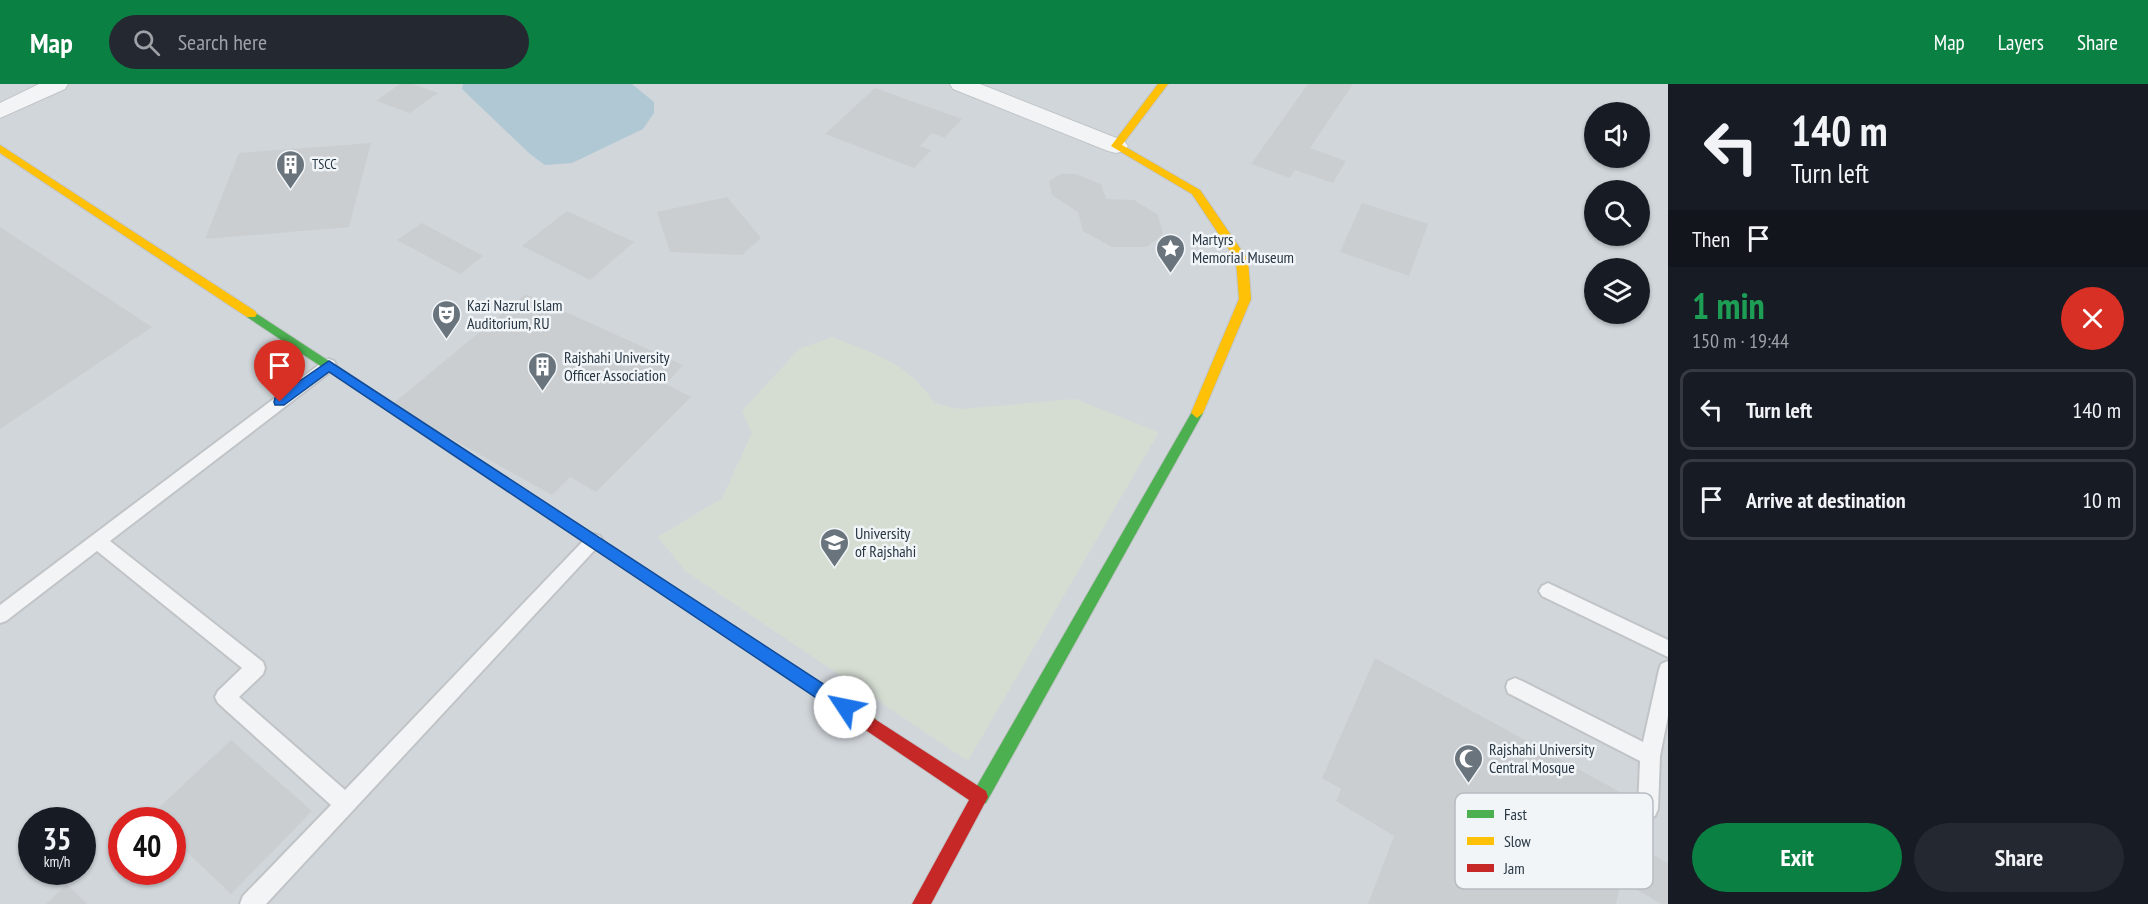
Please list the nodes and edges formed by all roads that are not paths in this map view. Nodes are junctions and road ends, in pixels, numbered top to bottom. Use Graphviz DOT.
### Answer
graph roads {
  1 [pos="57,84"];
  2 [pos="961,84"];
  3 [pos="1163,84"];
  4 [pos="0,111"];
  5 [pos="1116,146"];
  6 [pos="0,148"];
  7 [pos="329,365"];
  8 [pos="97,540"];
  9 [pos="594,541"];
  10 [pos="1548,591"];
  11 [pos="0,615"];
  12 [pos="1668,649"];
  13 [pos="1668,670"];
  14 [pos="1515,687"];
  15 [pos="1650,756"];
  16 [pos="1649,793"];
  17 [pos="980,797"];
  18 [pos="345,804"];
  19 [pos="250,904"];
  20 [pos="921,904"];
  1 -- 4 [label="street"];
  2 -- 5 [label="street"];
  3 -- 5 [label="street"];
  5 -- 17 [label="street"];
  6 -- 7 [label="street"];
  7 -- 8 [label="lane"];
  7 -- 9 [label="street"];
  8 -- 11 [label="lane"];
  8 -- 18 [label="lane"];
  9 -- 17 [label="street"];
  9 -- 18 [label="lane"];
  10 -- 12 [label="lane"];
  13 -- 15 [label="lane"];
  14 -- 15 [label="lane"];
  15 -- 16 [label="lane"];
  17 -- 20 [label="street"];
  18 -- 19 [label="lane"];
}
